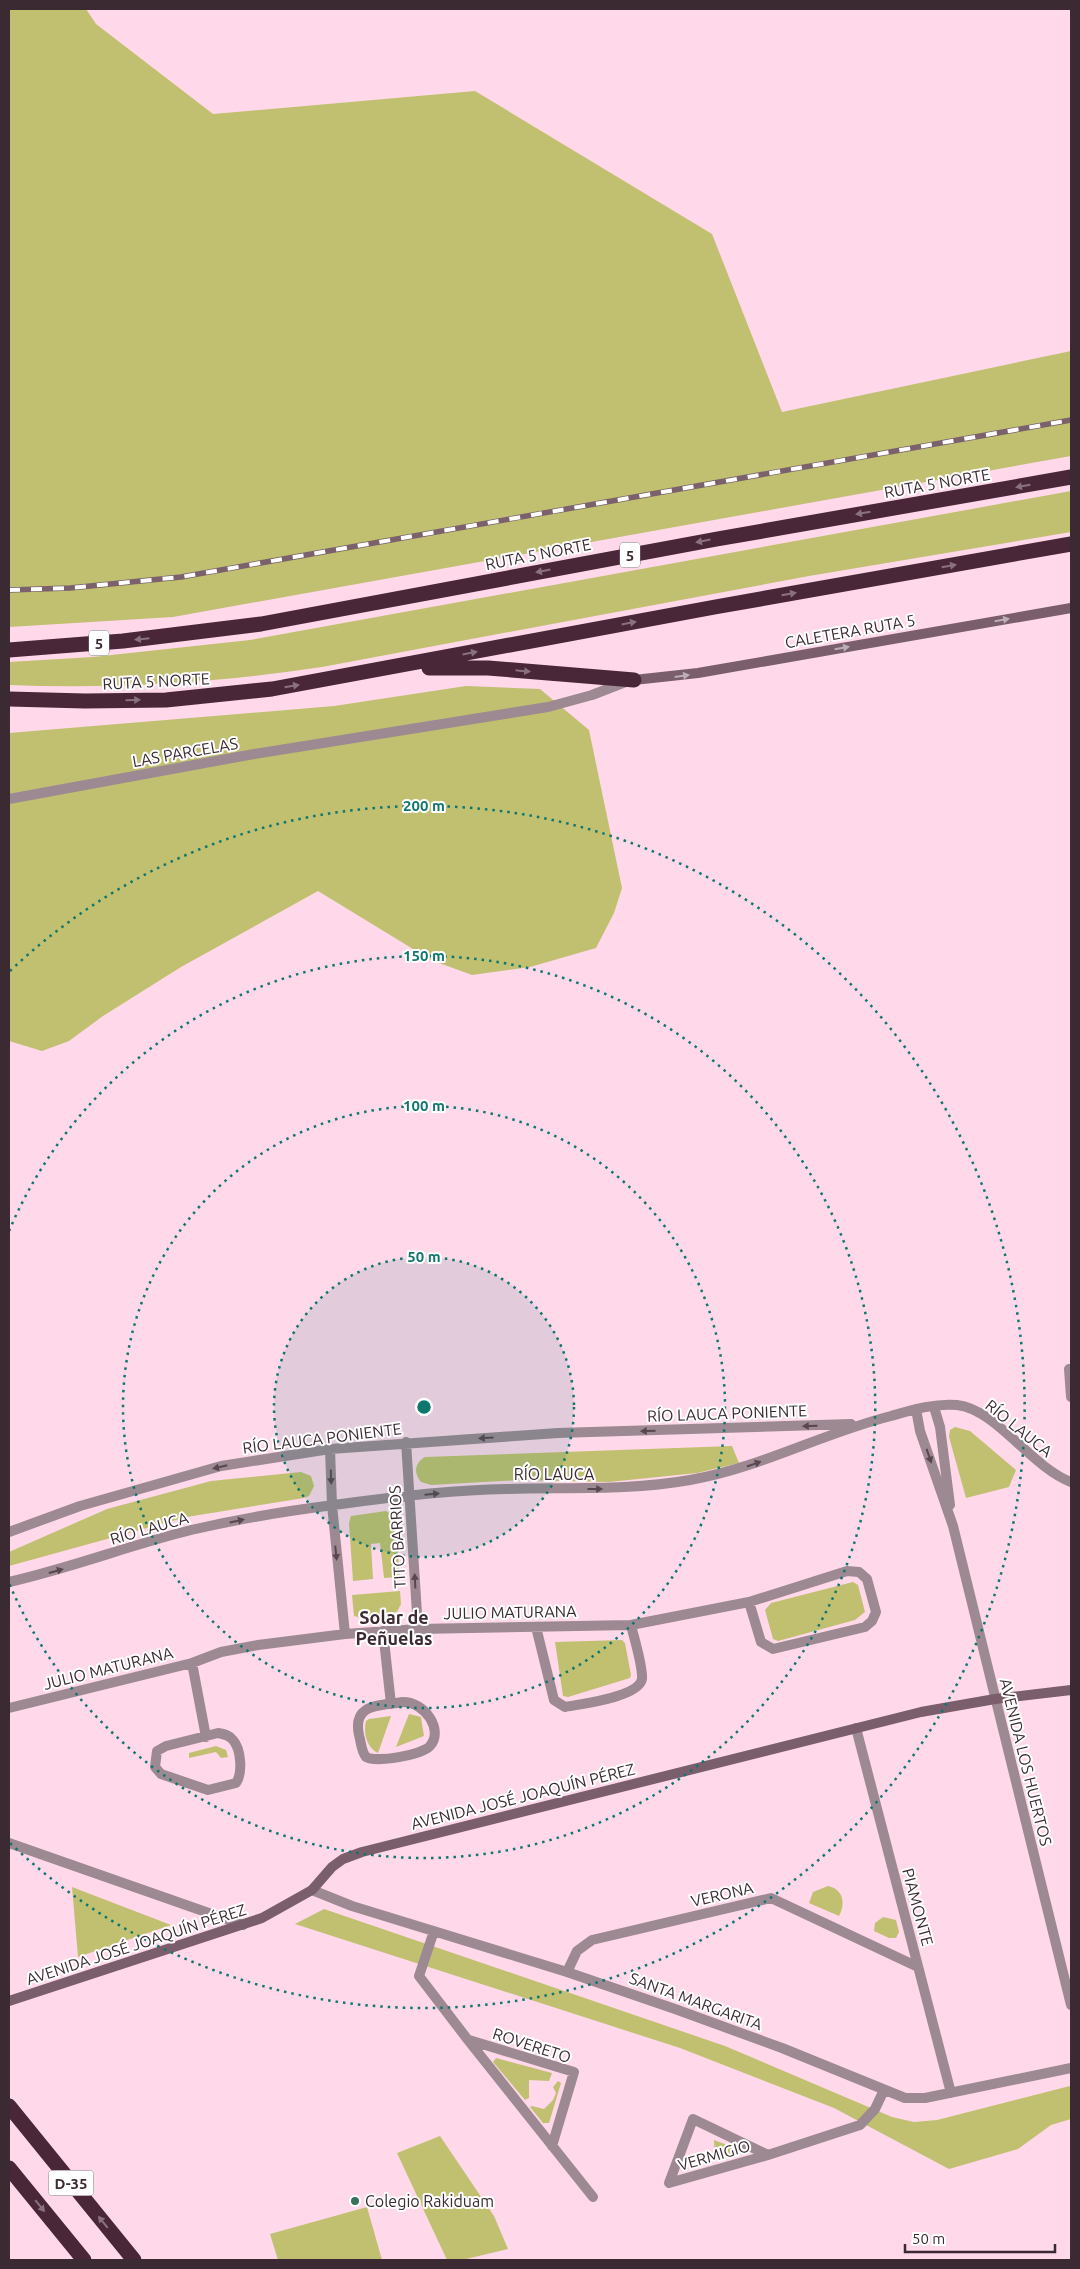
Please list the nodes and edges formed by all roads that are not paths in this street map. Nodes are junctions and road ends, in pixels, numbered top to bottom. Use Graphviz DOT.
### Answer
graph roads {
  1 [pos="1071,477"];
  2 [pos="1071,544"];
  3 [pos="1071,608"];
  4 [pos="9,650"];
  5 [pos="370,671"];
  6 [pos="634,680"];
  7 [pos="9,699"];
  8 [pos="85,701"];
  9 [pos="9,705"];
  10 [pos="9,799"];
  11 [pos="1068,1369"];
  12 [pos="1071,1397"];
  13 [pos="934,1406"];
  14 [pos="916,1409"];
  15 [pos="859,1424"];
  16 [pos="406,1442"];
  17 [pos="330,1449"];
  18 [pos="1071,1482"];
  19 [pos="410,1496"];
  20 [pos="332,1505"];
  21 [pos="953,1526"];
  22 [pos="9,1532"];
  23 [pos="9,1582"];
  24 [pos="749,1602"];
  25 [pos="631,1625"];
  26 [pos="536,1627"];
  27 [pos="418,1629"];
  28 [pos="383,1631"];
  29 [pos="345,1634"];
  30 [pos="192,1663"];
  31 [pos="1071,1690"];
  32 [pos="995,1699"];
  33 [pos="391,1704"];
  34 [pos="9,1708"];
  35 [pos="856,1728"];
  36 [pos="206,1737"];
  37 [pos="9,1842"];
  38 [pos="312,1890"];
  39 [pos="243,1925"];
  40 [pos="434,1931"];
  41 [pos="918,1967"];
  42 [pos="567,1972"];
  43 [pos="9,2001"];
  44 [pos="1071,2004"];
  45 [pos="468,2040"];
  46 [pos="1071,2068"];
  47 [pos="884,2090"];
  48 [pos="951,2093"];
  49 [pos="9,2106"];
  50 [pos="552,2146"];
  51 [pos="768,2155"];
  52 [pos="9,2168"];
  53 [pos="593,2197"];
  54 [pos="84,2260"];
  55 [pos="134,2260"];
  1 -- 4 [label="highway, RUTA 5 NORTE / 5, one-way"];
  5 -- 2 [label="highway, RUTA 5 NORTE, one-way"];
  6 -- 3 [label="main road, CALETERA RUTA 5, one-way"];
  5 -- 6 [label="highway, one-way"];
  8 -- 5 [label="highway, RUTA 5 NORTE, one-way"];
  6 -- 10 [label="street, LAS PARCELAS"];
  7 -- 8 [label="highway, RUTA 5 NORTE"];
  8 -- 9 [label="highway"];
  11 -- 12 [label="street"];
  13 -- 14 [label="street, RÍO LAUCA"];
  13 -- 18 [label="street, RÍO LAUCA"];
  13 -- 21 [label="street, AVENIDA LOS HUERTOS"];
  14 -- 15 [label="street, RÍO LAUCA"];
  14 -- 21 [label="street, AVENIDA LOS HUERTOS, one-way"];
  15 -- 16 [label="street, RÍO LAUCA PONIENTE, one-way"];
  19 -- 15 [label="street, RÍO LAUCA, one-way"];
  16 -- 17 [label="street, RÍO LAUCA PONIENTE"];
  16 -- 19 [label="street, TITO BARRIOS"];
  17 -- 20 [label="street, one-way"];
  17 -- 22 [label="street, RÍO LAUCA PONIENTE, one-way"];
  19 -- 20 [label="street, RÍO LAUCA"];
  27 -- 19 [label="street, TITO BARRIOS, one-way"];
  23 -- 20 [label="street, RÍO LAUCA, one-way"];
  20 -- 29 [label="street, one-way"];
  21 -- 32 [label="street, AVENIDA LOS HUERTOS"];
  24 -- 24 [label="street, JULIO MATURANA"];
  24 -- 25 [label="street, JULIO MATURANA"];
  25 -- 26 [label="street, JULIO MATURANA"];
  25 -- 26 [label="street"];
  26 -- 27 [label="street, JULIO MATURANA"];
  27 -- 28 [label="street, JULIO MATURANA"];
  28 -- 29 [label="street, JULIO MATURANA"];
  28 -- 33 [label="street"];
  29 -- 30 [label="street, JULIO MATURANA"];
  30 -- 34 [label="street, JULIO MATURANA"];
  30 -- 36 [label="street"];
  31 -- 32 [label="main road, AVENIDA JOSÉ JOAQUÍN PÉREZ"];
  32 -- 35 [label="main road, AVENIDA JOSÉ JOAQUÍN PÉREZ"];
  32 -- 44 [label="street, AVENIDA LOS HUERTOS"];
  33 -- 33 [label="street"];
  35 -- 38 [label="main road, AVENIDA JOSÉ JOAQUÍN PÉREZ"];
  35 -- 41 [label="street, PIAMONTE"];
  36 -- 36 [label="street"];
  37 -- 39 [label="street"];
  38 -- 39 [label="main road, AVENIDA JOSÉ JOAQUÍN PÉREZ"];
  38 -- 40 [label="street, SANTA MARGARITA"];
  39 -- 43 [label="main road, AVENIDA JOSÉ JOAQUÍN PÉREZ"];
  40 -- 42 [label="street, SANTA MARGARITA"];
  40 -- 45 [label="street, ROVERETO"];
  41 -- 42 [label="street, VERONA"];
  41 -- 48 [label="street, PIAMONTE"];
  42 -- 47 [label="street, SANTA MARGARITA"];
  45 -- 50 [label="street, ROVERETO"];
  45 -- 50 [label="street, ROVERETO"];
  46 -- 48 [label="street, SANTA MARGARITA"];
  47 -- 48 [label="street, SANTA MARGARITA"];
  47 -- 51 [label="street, VERMIGIO"];
  55 -- 49 [label="highway, D-35, one-way"];
  50 -- 53 [label="street, ROVERETO"];
  51 -- 51 [label="street, VERMIGIO"];
  52 -- 54 [label="highway, D-35, one-way"];
}
